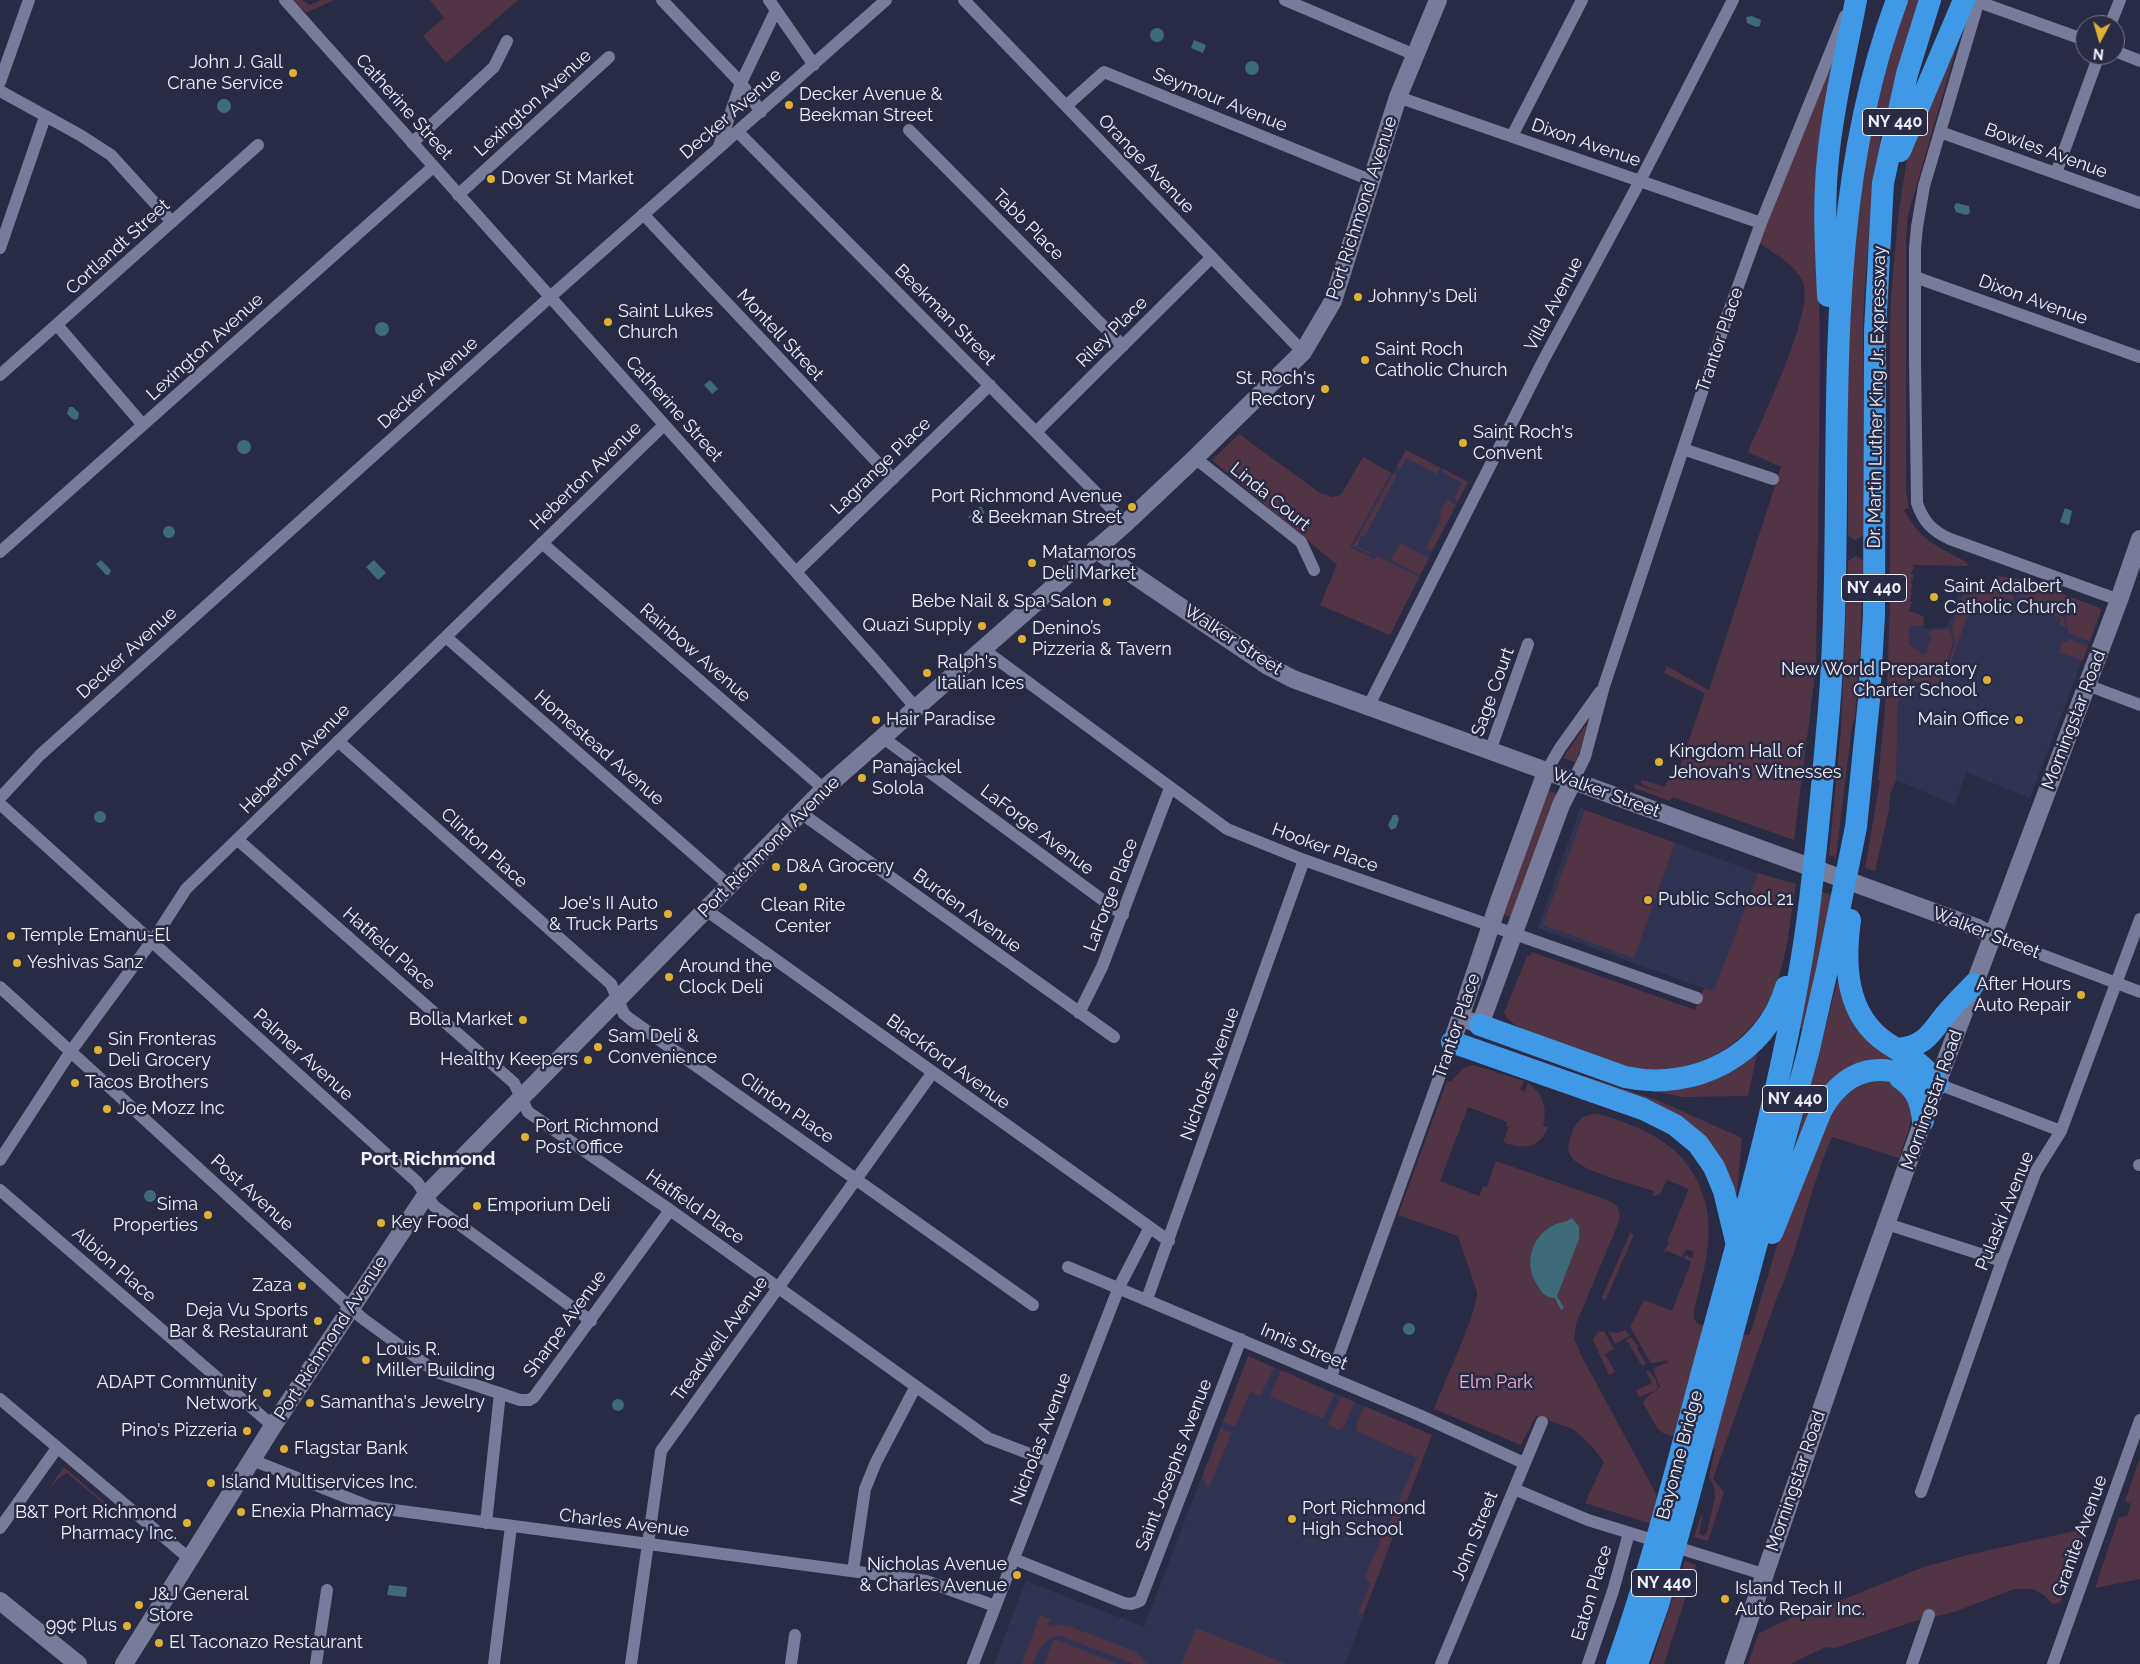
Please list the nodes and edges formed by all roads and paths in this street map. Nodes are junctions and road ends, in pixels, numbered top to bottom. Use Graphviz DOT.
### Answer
graph roads {
  1 [pos="29,0"];
  2 [pos="285,0"];
  3 [pos="662,0"];
  4 [pos="886,0"];
  5 [pos="964,0"];
  6 [pos="1285,0"];
  7 [pos="1438,0"];
  8 [pos="1582,0"];
  9 [pos="1733,0"];
  10 [pos="1852,0"];
  11 [pos="1856,0"];
  12 [pos="1897,0"];
  13 [pos="1930,0"];
  14 [pos="2120,0"];
  15 [pos="1974,1"];
  16 [pos="772,5"];
  17 [pos="2114,15"];
  18 [pos="2075,36"];
  19 [pos="507,41"];
  20 [pos="1415,54"];
  21 [pos="2125,55"];
  22 [pos="609,57"];
  23 [pos="2140,60"];
  24 [pos="814,65"];
  25 [pos="2095,65"];
  26 [pos="0,82"];
  27 [pos="741,83"];
  28 [pos="0,91"];
  29 [pos="1398,97"];
  30 [pos="1066,106"];
  31 [pos="761,112"];
  32 [pos="45,117"];
  33 [pos="909,130"];
  34 [pos="738,132"];
  35 [pos="1940,132"];
  36 [pos="1512,136"];
  37 [pos="412,143"];
  38 [pos="258,145"];
  39 [pos="718,147"];
  40 [pos="433,167"];
  41 [pos="2056,173"];
  42 [pos="1370,180"];
  43 [pos="1640,181"];
  44 [pos="458,195"];
  45 [pos="2140,203"];
  46 [pos="643,214"];
  47 [pos="172,222"];
  48 [pos="1761,223"];
  49 [pos="1878,247"];
  50 [pos="0,248"];
  51 [pos="1212,257"];
  52 [pos="1914,277"];
  53 [pos="550,297"];
  54 [pos="57,325"];
  55 [pos="1123,346"];
  56 [pos="1303,352"];
  57 [pos="2140,357"];
  58 [pos="0,375"];
  59 [pos="990,386"];
  60 [pos="143,425"];
  61 [pos="664,425"];
  62 [pos="1036,432"];
  63 [pos="1683,449"];
  64 [pos="1836,450"];
  65 [pos="1195,458"];
  66 [pos="893,479"];
  67 [pos="1773,479"];
  68 [pos="1126,523"];
  69 [pos="2140,539"];
  70 [pos="542,543"];
  71 [pos="1095,549"];
  72 [pos="0,552"];
  73 [pos="1314,570"];
  74 [pos="796,572"];
  75 [pos="2119,600"];
  76 [pos="446,637"];
  77 [pos="1528,644"];
  78 [pos="983,649"];
  79 [pos="2087,685"];
  80 [pos="1604,686"];
  81 [pos="2140,705"];
  82 [pos="1368,707"];
  83 [pos="916,708"];
  84 [pos="882,737"];
  85 [pos="338,741"];
  86 [pos="1490,751"];
  87 [pos="1546,772"];
  88 [pos="1573,781"];
  89 [pos="1170,788"];
  90 [pos="824,789"];
  91 [pos="0,798"];
  92 [pos="0,804"];
  93 [pos="801,813"];
  94 [pos="1856,827"];
  95 [pos="238,840"];
  96 [pos="1304,860"];
  97 [pos="730,886"];
  98 [pos="706,910"];
  99 [pos="1123,915"];
  100 [pos="2140,919"];
  101 [pos="1491,926"];
  102 [pos="1514,934"];
  103 [pos="1992,936"];
  104 [pos="1805,937"];
  105 [pos="151,941"];
  106 [pos="1974,984"];
  107 [pos="2116,984"];
  108 [pos="0,987"];
  109 [pos="2140,992"];
  110 [pos="1697,998"];
  111 [pos="618,999"];
  112 [pos="1079,1013"];
  113 [pos="1470,1022"];
  114 [pos="1114,1037"];
  115 [pos="1452,1042"];
  116 [pos="1897,1049"];
  117 [pos="71,1051"];
  118 [pos="1883,1070"];
  119 [pos="933,1072"];
  120 [pos="1938,1084"];
  121 [pos="521,1097"];
  122 [pos="1923,1121"];
  123 [pos="2061,1131"];
  124 [pos="0,1160"];
  125 [pos="856,1179"];
  126 [pos="0,1190"];
  127 [pos="426,1195"];
  128 [pos="670,1210"];
  129 [pos="1887,1224"];
  130 [pos="1150,1229"];
  131 [pos="1169,1241"];
  132 [pos="1737,1245"];
  133 [pos="2002,1261"];
  134 [pos="1068,1267"];
  135 [pos="1119,1287"];
  136 [pos="778,1288"];
  137 [pos="1733,1294"];
  138 [pos="1147,1299"];
  139 [pos="1033,1305"];
  140 [pos="351,1308"];
  141 [pos="591,1321"];
  142 [pos="1241,1339"];
  143 [pos="1331,1377"];
  144 [pos="916,1386"];
  145 [pos="500,1393"];
  146 [pos="0,1399"];
  147 [pos="2140,1420"];
  148 [pos="1542,1422"];
  149 [pos="273,1426"];
  150 [pos="57,1448"];
  151 [pos="252,1460"];
  152 [pos="1051,1462"];
  153 [pos="1524,1464"];
  154 [pos="1514,1489"];
  155 [pos="1922,1492"];
  156 [pos="486,1523"];
  157 [pos="511,1526"];
  158 [pos="0,1528"];
  159 [pos="1629,1533"];
  160 [pos="648,1543"];
  161 [pos="1014,1559"];
  162 [pos="191,1560"];
  163 [pos="853,1571"];
  164 [pos="1763,1574"];
  165 [pos="327,1590"];
  166 [pos="0,1601"];
  167 [pos="995,1606"];
  168 [pos="1929,1615"];
  169 [pos="795,1635"];
  170 [pos="78,1664"];
  171 [pos="124,1664"];
  172 [pos="316,1664"];
  173 [pos="494,1664"];
  174 [pos="631,1664"];
  175 [pos="791,1664"];
  176 [pos="972,1664"];
  177 [pos="1441,1664"];
  178 [pos="1588,1664"];
  179 [pos="1617,1664"];
  180 [pos="1637,1664"];
  181 [pos="1734,1664"];
  182 [pos="1912,1664"];
  183 [pos="2053,1664"];
  1 -- 26 [label="street"];
  2 -- 37 [label="street, Catherine Street"];
  3 -- 27 [label="street"];
  4 -- 24 [label="street, Decker Avenue"];
  5 -- 30 [label="street, Orange Avenue"];
  6 -- 20 [label="street"];
  7 -- 20 [label="street, Port Richmond Avenue"];
  8 -- 36 [label="street"];
  9 -- 43 [label="street, Villa Avenue"];
  10 -- 48 [label="street, Trantor Place"];
  11 -- 64 [label="highway"];
  12 -- 64 [label="highway, Dr. Martin Luther King Jr. Expressway / NY 440"];
  13 -- 49 [label="highway, Dr. Martin Luther King Jr. Expressway / NY 440"];
  14 -- 17 [label="street"];
  15 -- 18 [label="street"];
  15 -- 35 [label="street"];
  15 -- 49 [label="highway"];
  16 -- 24 [label="street"];
  16 -- 27 [label="street"];
  19 -- 37 [label="street"];
  20 -- 29 [label="street, Port Richmond Avenue"];
  21 -- 23 [label="street"];
  22 -- 44 [label="street, Lexington Avenue"];
  24 -- 31 [label="street, Decker Avenue"];
  25 -- 41 [label="street"];
  27 -- 31 [label="street"];
  27 -- 39 [label="street"];
  28 -- 32 [label="street"];
  29 -- 36 [label="street, Dixon Avenue"];
  29 -- 42 [label="street, Port Richmond Avenue"];
  30 -- 42 [label="street, Seymour Avenue"];
  30 -- 51 [label="street, Orange Avenue"];
  31 -- 34 [label="street, Decker Avenue"];
  32 -- 47 [label="street"];
  32 -- 50 [label="street"];
  33 -- 55 [label="street, Tabb Place"];
  34 -- 39 [label="street, Decker Avenue"];
  34 -- 59 [label="street, Beekman Street"];
  35 -- 41 [label="street, Bowles Avenue"];
  35 -- 52 [label="street"];
  36 -- 43 [label="street, Dixon Avenue"];
  37 -- 40 [label="street, Catherine Street"];
  38 -- 47 [label="street, Cortlandt Street"];
  39 -- 46 [label="street, Decker Avenue"];
  40 -- 44 [label="street, Catherine Street"];
  40 -- 60 [label="street, Lexington Avenue"];
  41 -- 45 [label="street, Bowles Avenue"];
  42 -- 56 [label="street, Port Richmond Avenue"];
  43 -- 48 [label="street, Dixon Avenue"];
  43 -- 82 [label="street, Villa Avenue"];
  44 -- 53 [label="street, Catherine Street"];
  46 -- 53 [label="street, Decker Avenue"];
  46 -- 66 [label="street, Montell Street"];
  47 -- 54 [label="street, Cortlandt Street"];
  48 -- 63 [label="street, Trantor Place"];
  49 -- 94 [label="highway, Dr. Martin Luther King Jr. Expressway / NY 440"];
  51 -- 55 [label="street, Riley Place"];
  51 -- 56 [label="street, Orange Avenue"];
  52 -- 57 [label="street, Dixon Avenue"];
  52 -- 75 [label="street"];
  53 -- 61 [label="street, Catherine Street"];
  53 -- 91 [label="street, Decker Avenue"];
  54 -- 58 [label="street, Cortlandt Street"];
  54 -- 60 [label="street"];
  55 -- 62 [label="street, Riley Place"];
  56 -- 65 [label="street, Port Richmond Avenue"];
  59 -- 62 [label="street, Beekman Street"];
  59 -- 66 [label="street, Lagrange Place"];
  60 -- 72 [label="street, Lexington Avenue"];
  61 -- 70 [label="street, Heberton Avenue"];
  61 -- 74 [label="street, Catherine Street"];
  62 -- 68 [label="street, Beekman Street"];
  63 -- 67 [label="street"];
  63 -- 80 [label="street, Trantor Place"];
  64 -- 104 [label="highway, Dr. Martin Luther King Jr. Expressway / NY 440"];
  65 -- 68 [label="street, Port Richmond Avenue"];
  65 -- 73 [label="street, Linda Court"];
  66 -- 74 [label="street, Lagrange Place"];
  68 -- 71 [label="street, Port Richmond Avenue"];
  69 -- 75 [label="street, Morningstar Road"];
  70 -- 76 [label="street, Heberton Avenue"];
  70 -- 90 [label="street, Rainbow Avenue"];
  71 -- 78 [label="street, Port Richmond Avenue"];
  71 -- 82 [label="street, Walker Street"];
  74 -- 83 [label="street, Catherine Street"];
  75 -- 79 [label="street, Morningstar Road"];
  76 -- 85 [label="street, Heberton Avenue"];
  76 -- 97 [label="street, Homestead Avenue"];
  77 -- 86 [label="street, Sage Court"];
  78 -- 83 [label="street, Port Richmond Avenue"];
  78 -- 89 [label="street, Hooker Place"];
  79 -- 81 [label="street"];
  79 -- 103 [label="street, Morningstar Road"];
  80 -- 87 [label="street, Trantor Place"];
  80 -- 88 [label="street, Trantor Place"];
  82 -- 86 [label="street, Walker Street"];
  83 -- 84 [label="street, Port Richmond Avenue"];
  84 -- 90 [label="street, Port Richmond Avenue"];
  84 -- 99 [label="street, LaForge Avenue"];
  85 -- 95 [label="street, Heberton Avenue"];
  85 -- 111 [label="street, Clinton Place"];
  86 -- 87 [label="street, Walker Street"];
  87 -- 88 [label="street, Walker Street"];
  87 -- 101 [label="street, Trantor Place"];
  88 -- 102 [label="street, Trantor Place"];
  88 -- 103 [label="street, Walker Street"];
  89 -- 96 [label="street, Hooker Place"];
  89 -- 99 [label="street, LaForge Place"];
  90 -- 93 [label="street, Port Richmond Avenue"];
  92 -- 105 [label="street, Palmer Avenue"];
  93 -- 97 [label="street, Port Richmond Avenue"];
  93 -- 112 [label="street, Burden Avenue"];
  94 -- 116 [label="highway"];
  94 -- 137 [label="highway, Dr. Martin Luther King Jr. Expressway / NY 440"];
  95 -- 105 [label="street, Heberton Avenue"];
  95 -- 121 [label="street, Hatfield Place"];
  96 -- 101 [label="street, Hooker Place"];
  96 -- 131 [label="street, Nicholas Avenue"];
  97 -- 98 [label="street, Port Richmond Avenue"];
  98 -- 111 [label="street, Port Richmond Avenue"];
  98 -- 119 [label="street, Blackford Avenue"];
  99 -- 112 [label="street, LaForge Place"];
  100 -- 107 [label="street, Pulaski Avenue"];
  101 -- 102 [label="street, Hooker Place"];
  101 -- 113 [label="street, Trantor Place"];
  102 -- 110 [label="street, Hooker Place"];
  102 -- 113 [label="street, Trantor Place"];
  103 -- 106 [label="street, Morningstar Road"];
  103 -- 107 [label="street, Walker Street"];
  104 -- 113 [label="highway"];
  104 -- 132 [label="highway, Dr. Martin Luther King Jr. Expressway / NY 440"];
  105 -- 117 [label="street, Heberton Avenue"];
  105 -- 127 [label="street, Palmer Avenue"];
  106 -- 116 [label="highway"];
  106 -- 120 [label="street, Morningstar Road"];
  107 -- 109 [label="street, Walker Street"];
  107 -- 123 [label="street, Pulaski Avenue"];
  108 -- 117 [label="street, Post Avenue"];
  111 -- 121 [label="street, Port Richmond Avenue"];
  111 -- 125 [label="street, Clinton Place"];
  112 -- 114 [label="street, Burden Avenue"];
  113 -- 115 [label="street, Trantor Place"];
  115 -- 132 [label="highway"];
  115 -- 143 [label="street, Trantor Place"];
  116 -- 120 [label="highway"];
  117 -- 124 [label="street, Heberton Avenue"];
  117 -- 140 [label="street, Post Avenue"];
  118 -- 120 [label="highway"];
  118 -- 122 [label="highway"];
  118 -- 137 [label="highway"];
  119 -- 125 [label="street, Treadwell Avenue"];
  119 -- 130 [label="street, Blackford Avenue"];
  120 -- 122 [label="street, Morningstar Road"];
  120 -- 123 [label="street"];
  121 -- 127 [label="street, Port Richmond Avenue"];
  121 -- 128 [label="street, Hatfield Place"];
  122 -- 129 [label="street, Morningstar Road"];
  123 -- 133 [label="street, Pulaski Avenue"];
  125 -- 136 [label="street, Treadwell Avenue"];
  125 -- 139 [label="street, Clinton Place"];
  126 -- 149 [label="street, Albion Place"];
  127 -- 140 [label="street, Port Richmond Avenue"];
  127 -- 141 [label="street, Palmer Avenue"];
  128 -- 136 [label="street, Hatfield Place"];
  128 -- 141 [label="street, Sharpe Avenue"];
  129 -- 133 [label="street"];
  129 -- 164 [label="street, Morningstar Road"];
  130 -- 131 [label="street, Blackford Avenue"];
  130 -- 135 [label="street, Nicholas Avenue"];
  131 -- 138 [label="street, Nicholas Avenue"];
  132 -- 137 [label="highway, Bayonne Bridge / NY 440"];
  133 -- 155 [label="street, Pulaski Avenue"];
  134 -- 135 [label="street, Innis Street"];
  135 -- 138 [label="street, Innis Street"];
  135 -- 152 [label="street, Nicholas Avenue"];
  136 -- 144 [label="street, Hatfield Place"];
  136 -- 160 [label="street, Treadwell Avenue"];
  137 -- 179 [label="highway, Bayonne Bridge / NY 440"];
  137 -- 180 [label="highway, Bayonne Bridge / NY 440"];
  138 -- 142 [label="street, Innis Street"];
  140 -- 145 [label="street, Post Avenue"];
  140 -- 149 [label="street, Port Richmond Avenue"];
  141 -- 145 [label="street, Sharpe Avenue"];
  142 -- 143 [label="street, Innis Street"];
  142 -- 161 [label="street, Saint Josephs Avenue"];
  143 -- 153 [label="street, Innis Street"];
  144 -- 152 [label="street, Hatfield Place"];
  144 -- 163 [label="street"];
  145 -- 156 [label="street"];
  146 -- 150 [label="street"];
  147 -- 183 [label="street, Granite Avenue"];
  148 -- 153 [label="street, John Street"];
  149 -- 151 [label="street, Port Richmond Avenue"];
  150 -- 158 [label="street"];
  150 -- 162 [label="street"];
  151 -- 156 [label="street, Charles Avenue"];
  151 -- 162 [label="street, Port Richmond Avenue"];
  152 -- 161 [label="street, Nicholas Avenue"];
  153 -- 154 [label="street, John Street"];
  154 -- 159 [label="street"];
  154 -- 177 [label="street, John Street"];
  156 -- 157 [label="street, Charles Avenue"];
  157 -- 160 [label="street, Charles Avenue"];
  157 -- 173 [label="street"];
  159 -- 164 [label="street"];
  159 -- 178 [label="street, Eaton Place"];
  160 -- 163 [label="street, Charles Avenue"];
  160 -- 174 [label="street, Treadwell Avenue"];
  161 -- 167 [label="street, Nicholas Avenue"];
  162 -- 171 [label="street, Port Richmond Avenue"];
  163 -- 167 [label="street, Charles Avenue"];
  164 -- 181 [label="street, Morningstar Road"];
  165 -- 172 [label="street"];
  166 -- 170 [label="street"];
  167 -- 176 [label="street, Nicholas Avenue"];
  168 -- 182 [label="street"];
  169 -- 175 [label="street"];
}
